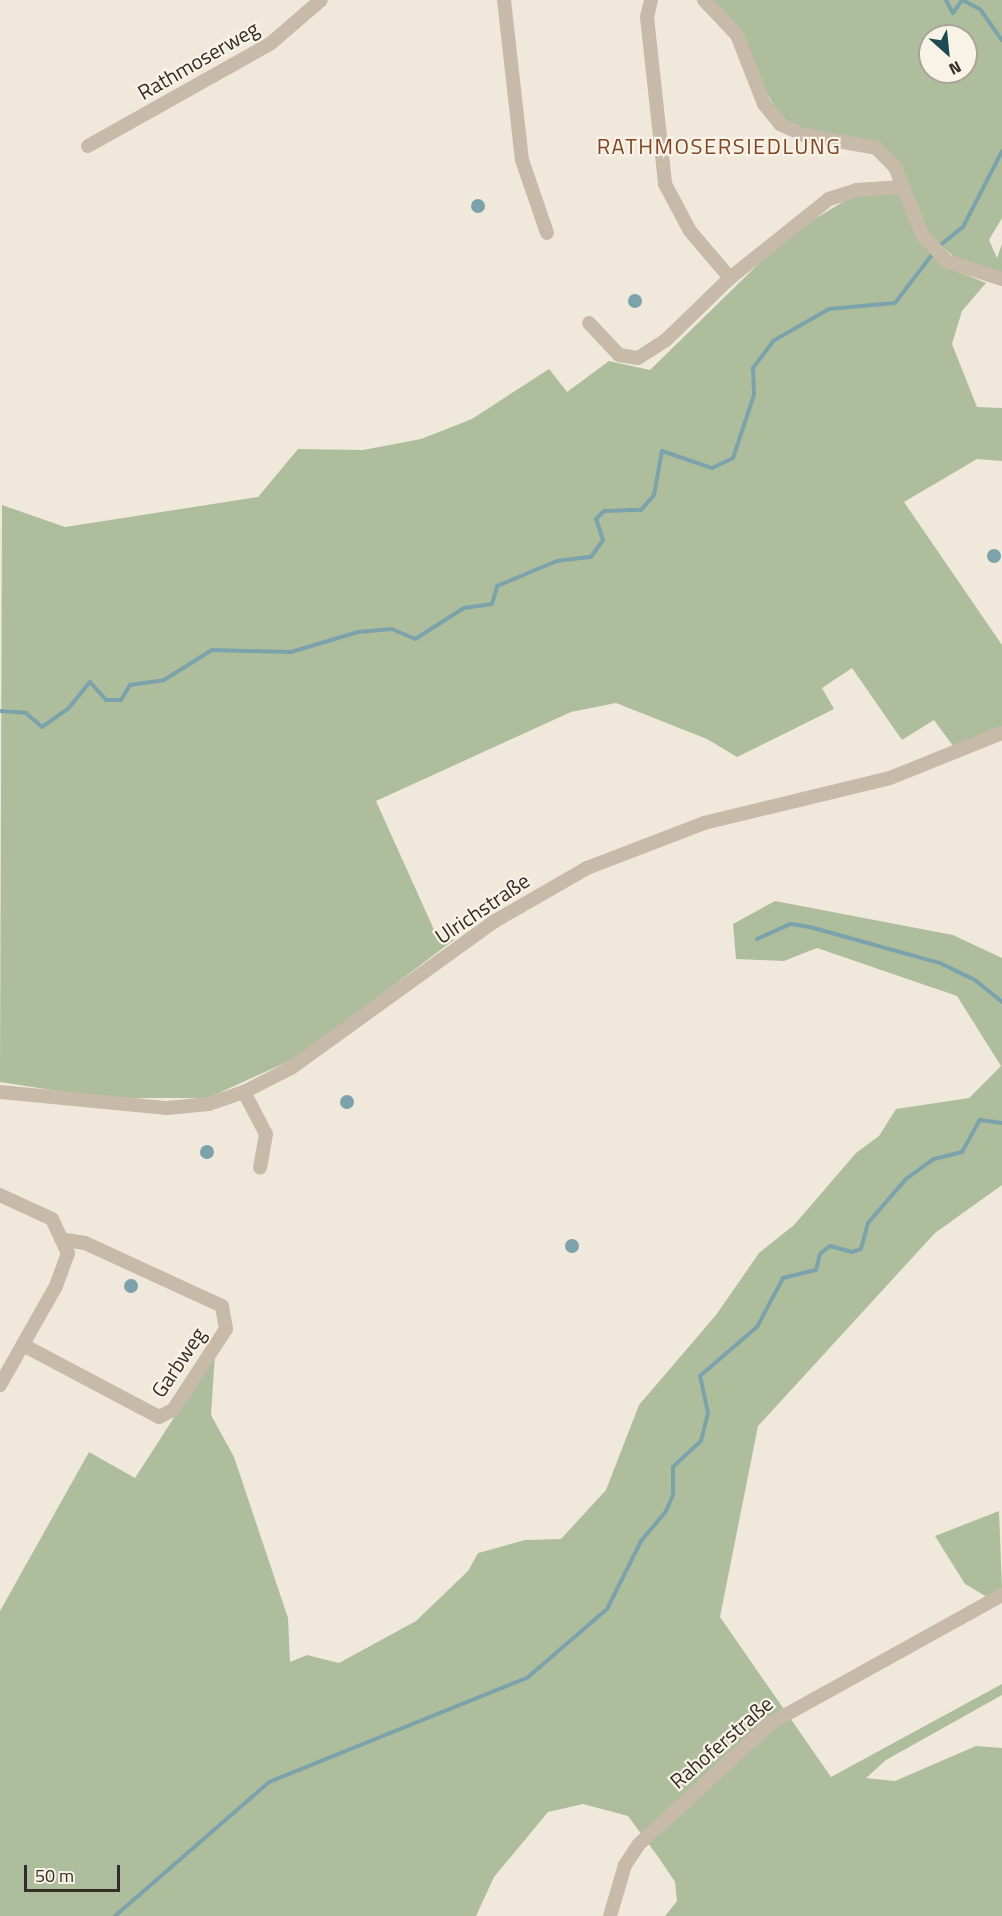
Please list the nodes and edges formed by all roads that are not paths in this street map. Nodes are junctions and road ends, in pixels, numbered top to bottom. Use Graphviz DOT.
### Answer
graph roads {
  1 [pos="321,0"];
  2 [pos="504,0"];
  3 [pos="651,0"];
  4 [pos="704,0"];
  5 [pos="88,146"];
  6 [pos="902,187"];
  7 [pos="547,233"];
  8 [pos="730,278"];
  9 [pos="1002,279"];
  10 [pos="589,323"];
  11 [pos="1002,733"];
  12 [pos="0,1092"];
  13 [pos="244,1092"];
  14 [pos="260,1167"];
  15 [pos="0,1195"];
  16 [pos="66,1240"];
  17 [pos="23,1345"];
  18 [pos="0,1385"];
  19 [pos="1002,1595"];
  20 [pos="610,1916"];
  1 -- 5 [label="street, Rathmoserweg"];
  2 -- 7 [label="street"];
  3 -- 8 [label="street"];
  4 -- 6 [label="street"];
  6 -- 8 [label="street"];
  6 -- 9 [label="street"];
  8 -- 10 [label="street"];
  11 -- 13 [label="street, Ulrichstraße"];
  12 -- 13 [label="street, Ulrichstraße"];
  13 -- 14 [label="street"];
  15 -- 16 [label="street"];
  16 -- 17 [label="street"];
  16 -- 17 [label="street, Garbweg"];
  17 -- 18 [label="street"];
  19 -- 20 [label="street, Rahoferstraße"];
}
